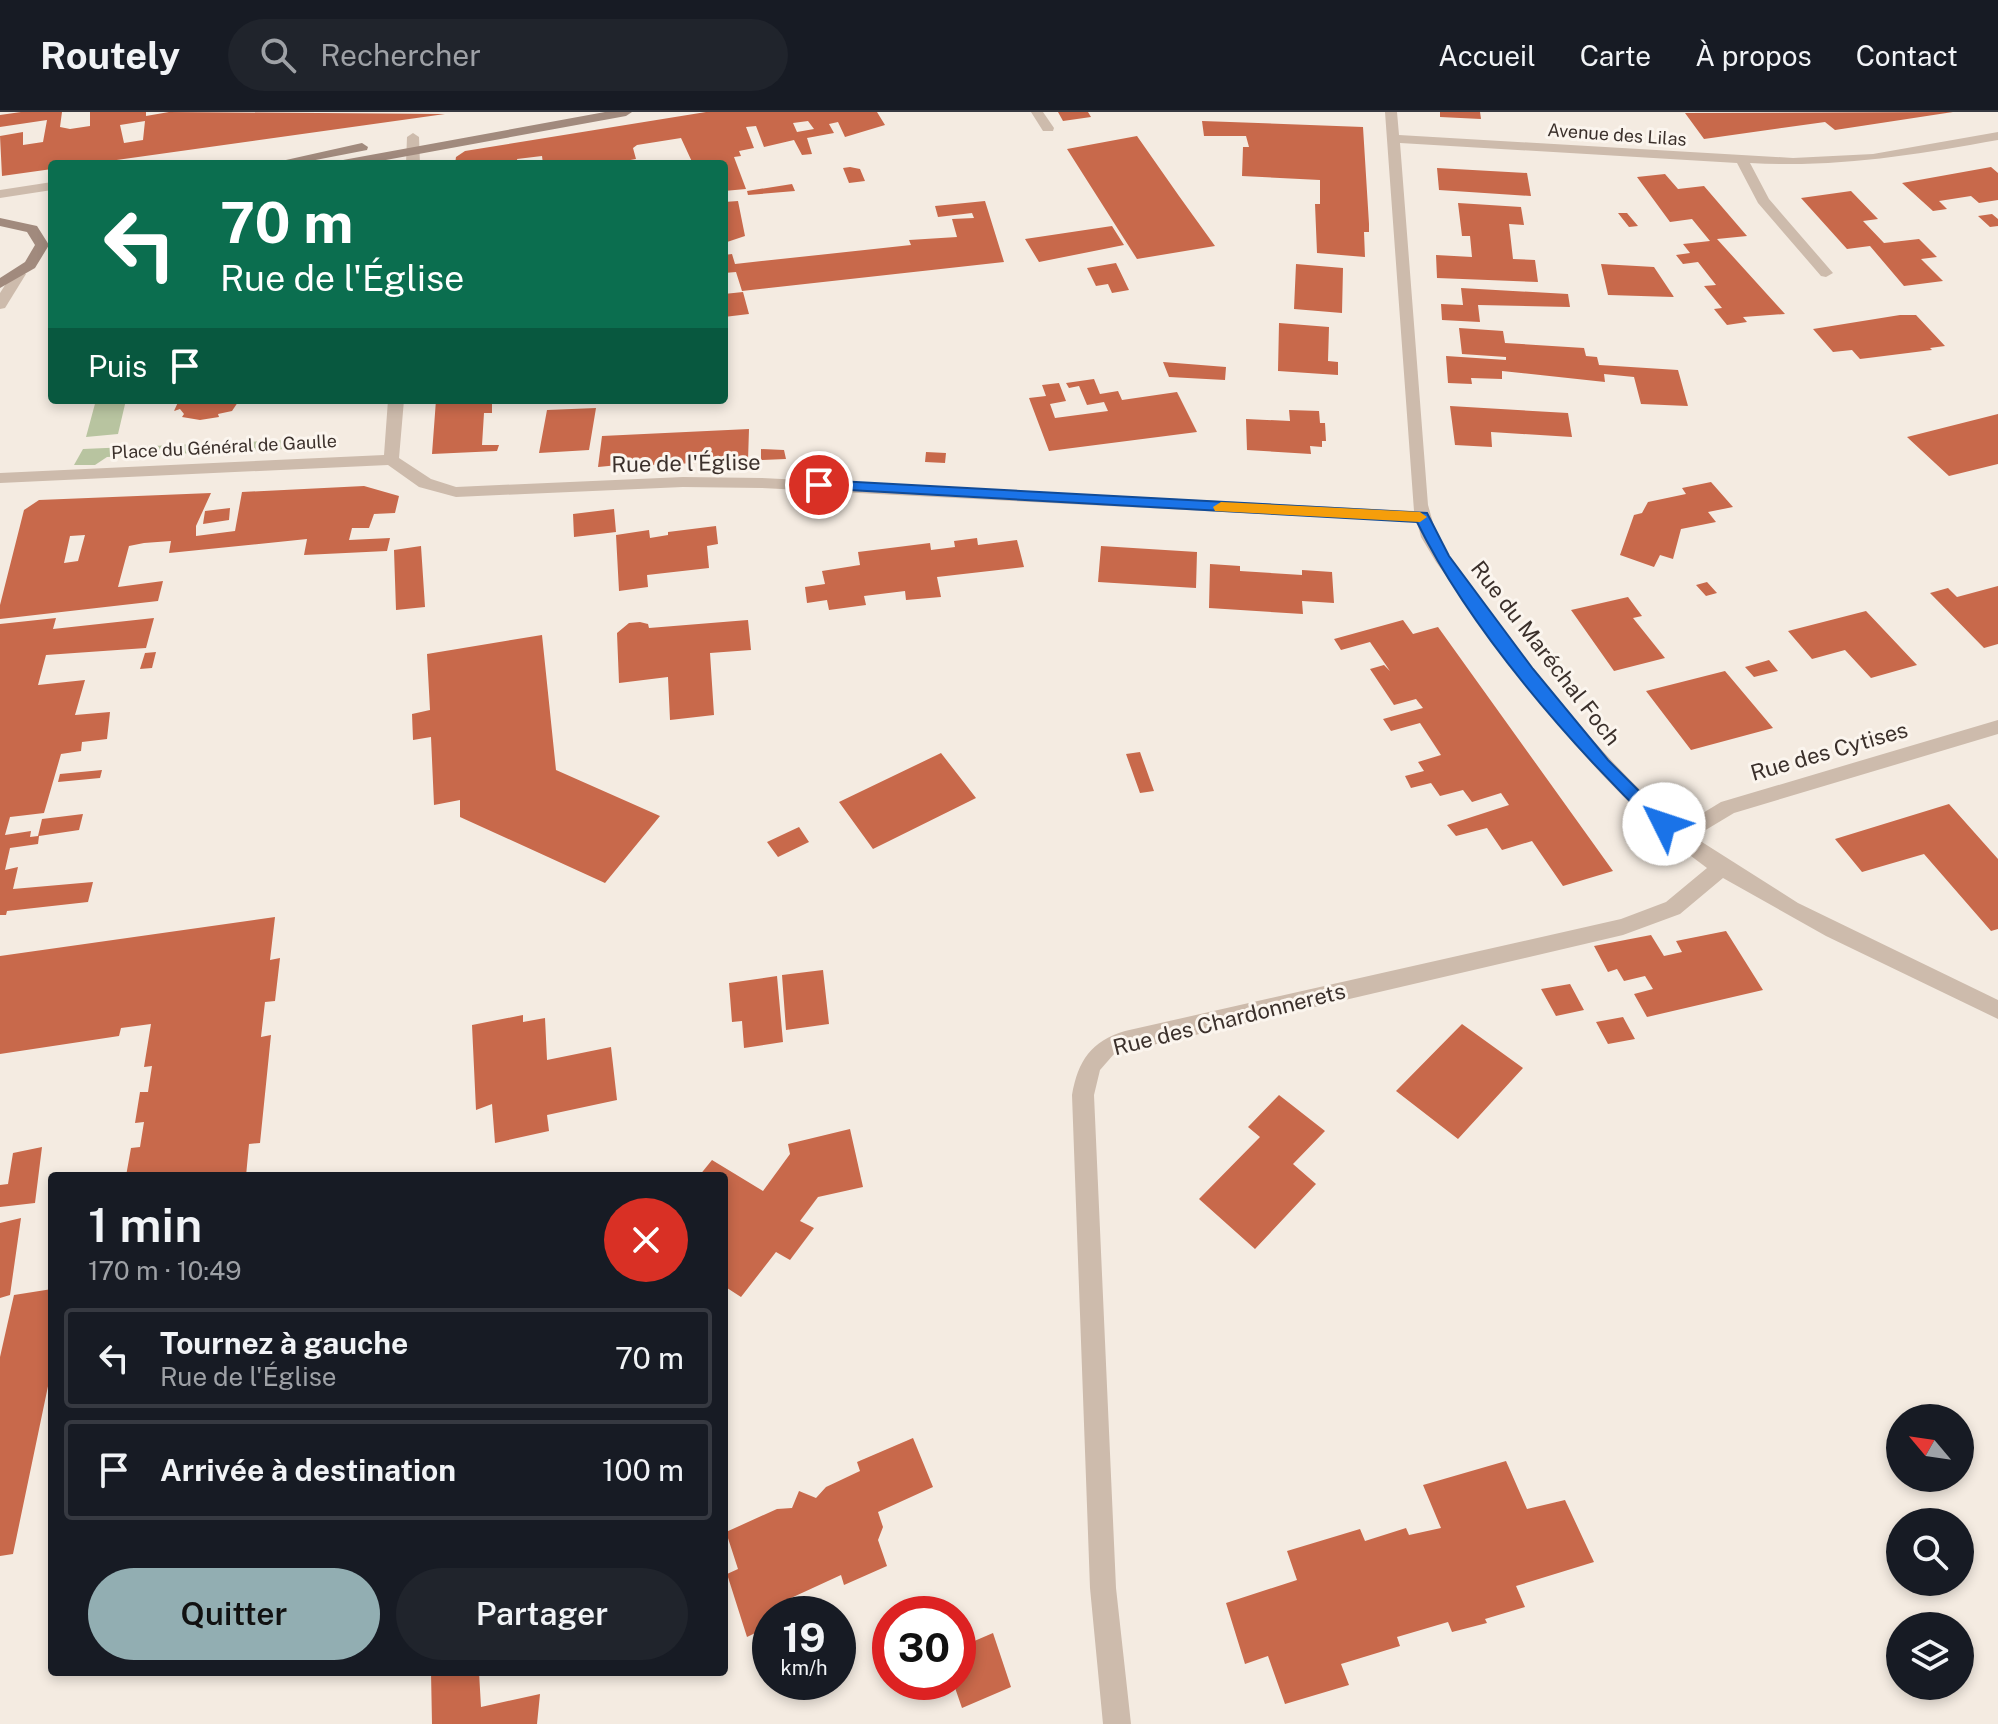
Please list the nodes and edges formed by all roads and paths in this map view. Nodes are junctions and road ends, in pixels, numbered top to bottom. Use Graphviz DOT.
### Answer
graph roads {
  1 [pos="546,112"];
  2 [pos="626,112"];
  3 [pos="1037,112"];
  4 [pos="1391,112"];
  5 [pos="484,123"];
  6 [pos="454,128"];
  7 [pos="1048,128"];
  8 [pos="1998,136"];
  9 [pos="1394,139"];
  10 [pos="413,150"];
  11 [pos="314,160"];
  12 [pos="363,160"];
  13 [pos="1742,160"];
  14 [pos="48,187"];
  15 [pos="0,194"];
  16 [pos="0,222"];
  17 [pos="45,223"];
  18 [pos="23,225"];
  19 [pos="45,253"];
  20 [pos="1826,273"];
  21 [pos="19,274"];
  22 [pos="0,284"];
  23 [pos="0,305"];
  24 [pos="396,404"];
  25 [pos="391,460"];
  26 [pos="0,478"];
  27 [pos="1422,517"];
  28 [pos="1998,727"];
  29 [pos="1679,837"];
  30 [pos="1722,867"];
  31 [pos="1998,1010"];
  32 [pos="1117,1724"];
  1 -- 5 [label="main road"];
  2 -- 10 [label="main road"];
  3 -- 7 [label="street"];
  4 -- 9 [label="street, Rue du Maréchal Foch"];
  6 -- 10 [label="main road"];
  8 -- 13 [label="street, Avenue des Lilas"];
  9 -- 13 [label="street, Avenue des Lilas"];
  9 -- 27 [label="street, Rue du Maréchal Foch"];
  10 -- 11 [label="main road"];
  10 -- 12 [label="main road"];
  13 -- 20 [label="street"];
  14 -- 15 [label="street"];
  16 -- 18 [label="main road"];
  17 -- 18 [label="main road"];
  18 -- 19 [label="main road"];
  19 -- 21 [label="main road"];
  21 -- 22 [label="main road"];
  21 -- 23 [label="street"];
  24 -- 25 [label="street"];
  25 -- 26 [label="street, Place du Général de Gaulle"];
  25 -- 27 [label="street, Rue de l'Église"];
  27 -- 29 [label="street, Rue du Maréchal Foch"];
  28 -- 29 [label="street, Rue des Cytises"];
  29 -- 30 [label="street, Rue du Maréchal Foch"];
  30 -- 31 [label="street, Rue du Maréchal Foch"];
  30 -- 32 [label="street, Rue des Chardonnerets"];
}
